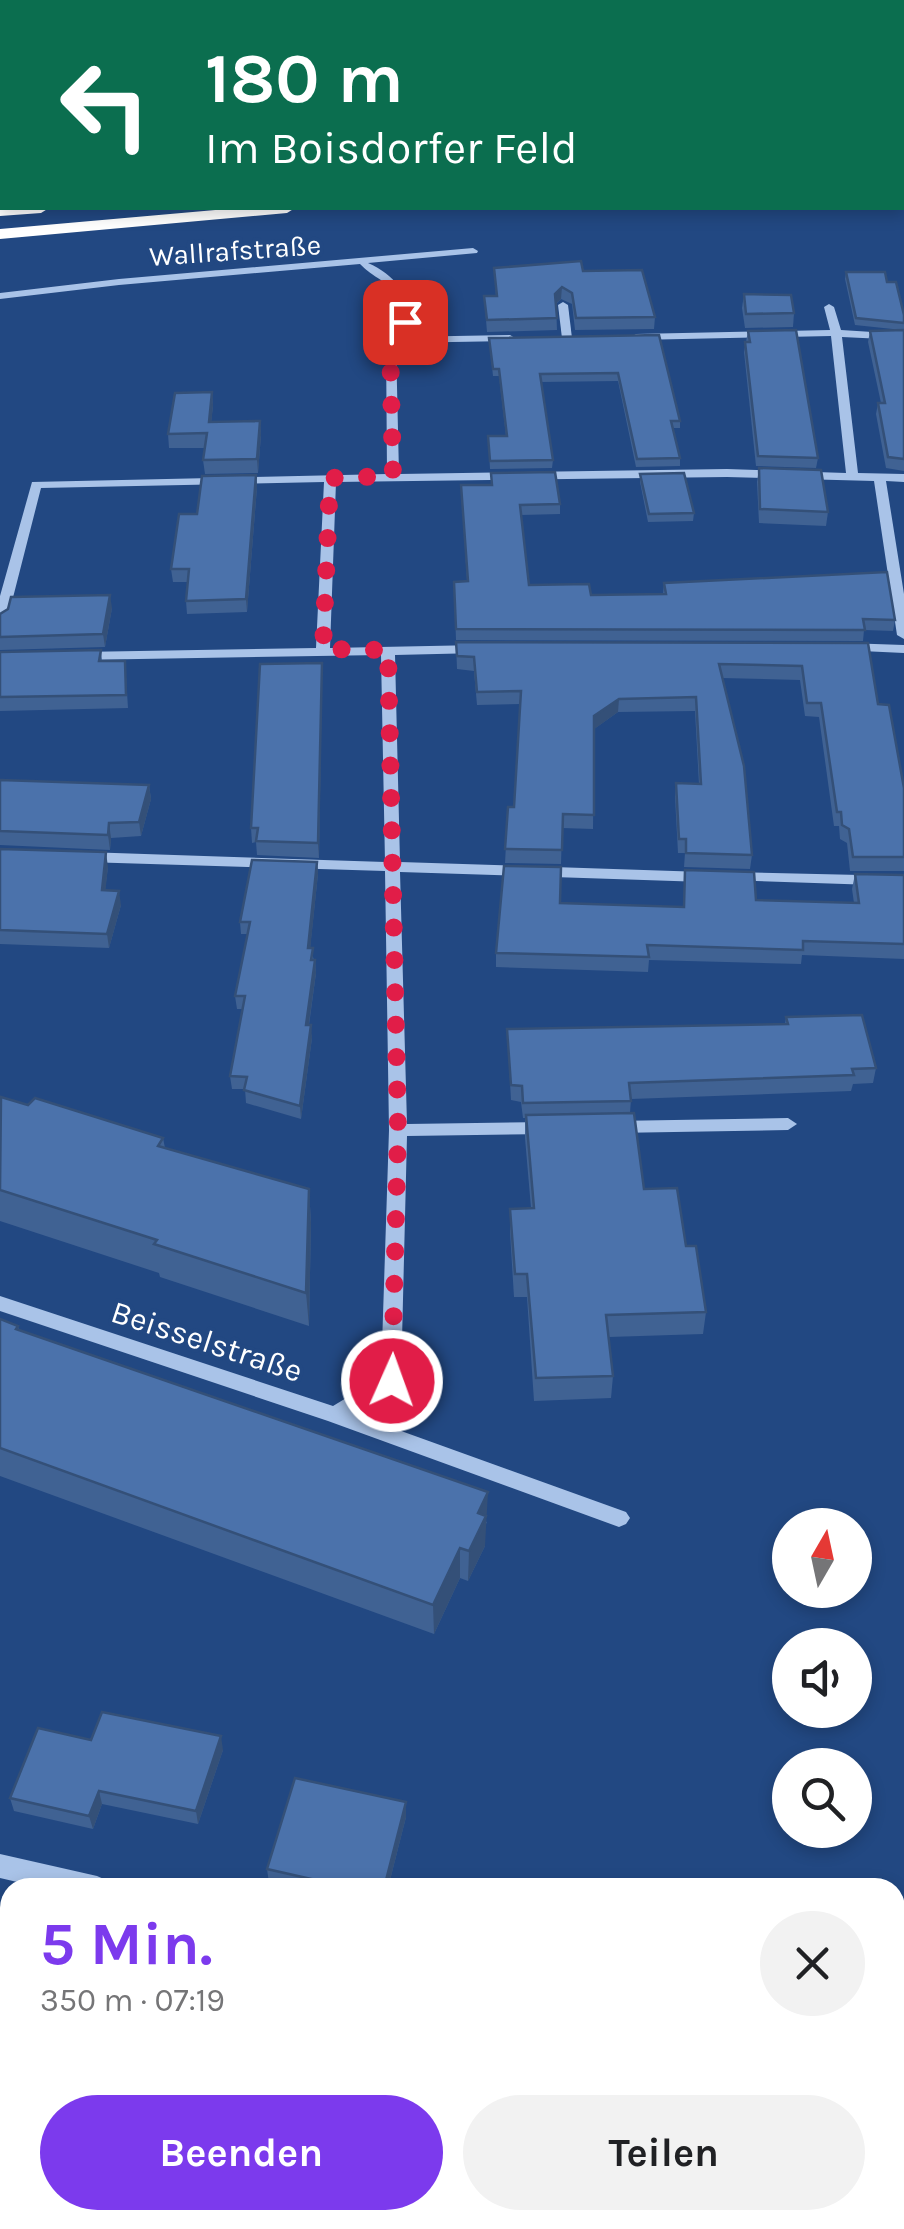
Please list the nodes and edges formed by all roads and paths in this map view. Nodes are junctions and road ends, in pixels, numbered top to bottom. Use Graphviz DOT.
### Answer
graph roads {
  1 [pos="265,210"];
  2 [pos="0,234"];
  3 [pos="473,251"];
  4 [pos="358,263"];
  5 [pos="0,296"];
  6 [pos="563,305"];
  7 [pos="828,307"];
  8 [pos="836,333"];
  9 [pos="624,337"];
  10 [pos="528,338"];
  11 [pos="547,338"];
  12 [pos="567,338"];
  13 [pos="586,338"];
  14 [pos="904,338"];
  15 [pos="390,340"];
  16 [pos="393,476"];
  17 [pos="852,476"];
  18 [pos="880,477"];
  19 [pos="330,478"];
  20 [pos="904,478"];
  21 [pos="0,621"];
  22 [pos="904,635"];
  23 [pos="824,646"];
  24 [pos="904,648"];
  25 [pos="323,649"];
  26 [pos="487,649"];
  27 [pos="388,650"];
  28 [pos="57,656"];
  29 [pos="59,856"];
  30 [pos="393,869"];
  31 [pos="904,882"];
  32 [pos="788,1124"];
  33 [pos="398,1130"];
  34 [pos="0,1304"];
  35 [pos="335,1415"];
  36 [pos="620,1518"];
  37 [pos="0,1866"];
  38 [pos="53,1878"];
  1 -- 2 [label="highway"];
  3 -- 4 [label="street, Wallrafstraße"];
  4 -- 5 [label="street, Wallrafstraße"];
  4 -- 15 [label="street"];
  6 -- 12 [label="street"];
  7 -- 8 [label="street"];
  8 -- 9 [label="street"];
  8 -- 14 [label="street"];
  8 -- 17 [label="street"];
  10 -- 15 [label="street"];
  11 -- 12 [label="street"];
  12 -- 13 [label="street"];
  15 -- 16 [label="street"];
  16 -- 17 [label="street"];
  16 -- 19 [label="street"];
  17 -- 18 [label="street"];
  18 -- 20 [label="street"];
  18 -- 22 [label="street"];
  19 -- 21 [label="street"];
  19 -- 25 [label="street"];
  23 -- 24 [label="street"];
  25 -- 27 [label="street"];
  25 -- 28 [label="street"];
  26 -- 27 [label="street"];
  27 -- 30 [label="street"];
  29 -- 30 [label="street"];
  30 -- 31 [label="street"];
  30 -- 33 [label="street"];
  32 -- 33 [label="street"];
  33 -- 35 [label="street"];
  34 -- 35 [label="street, Beisselstraße"];
  35 -- 36 [label="street, Beisselstraße"];
  37 -- 38 [label="street"];
}
